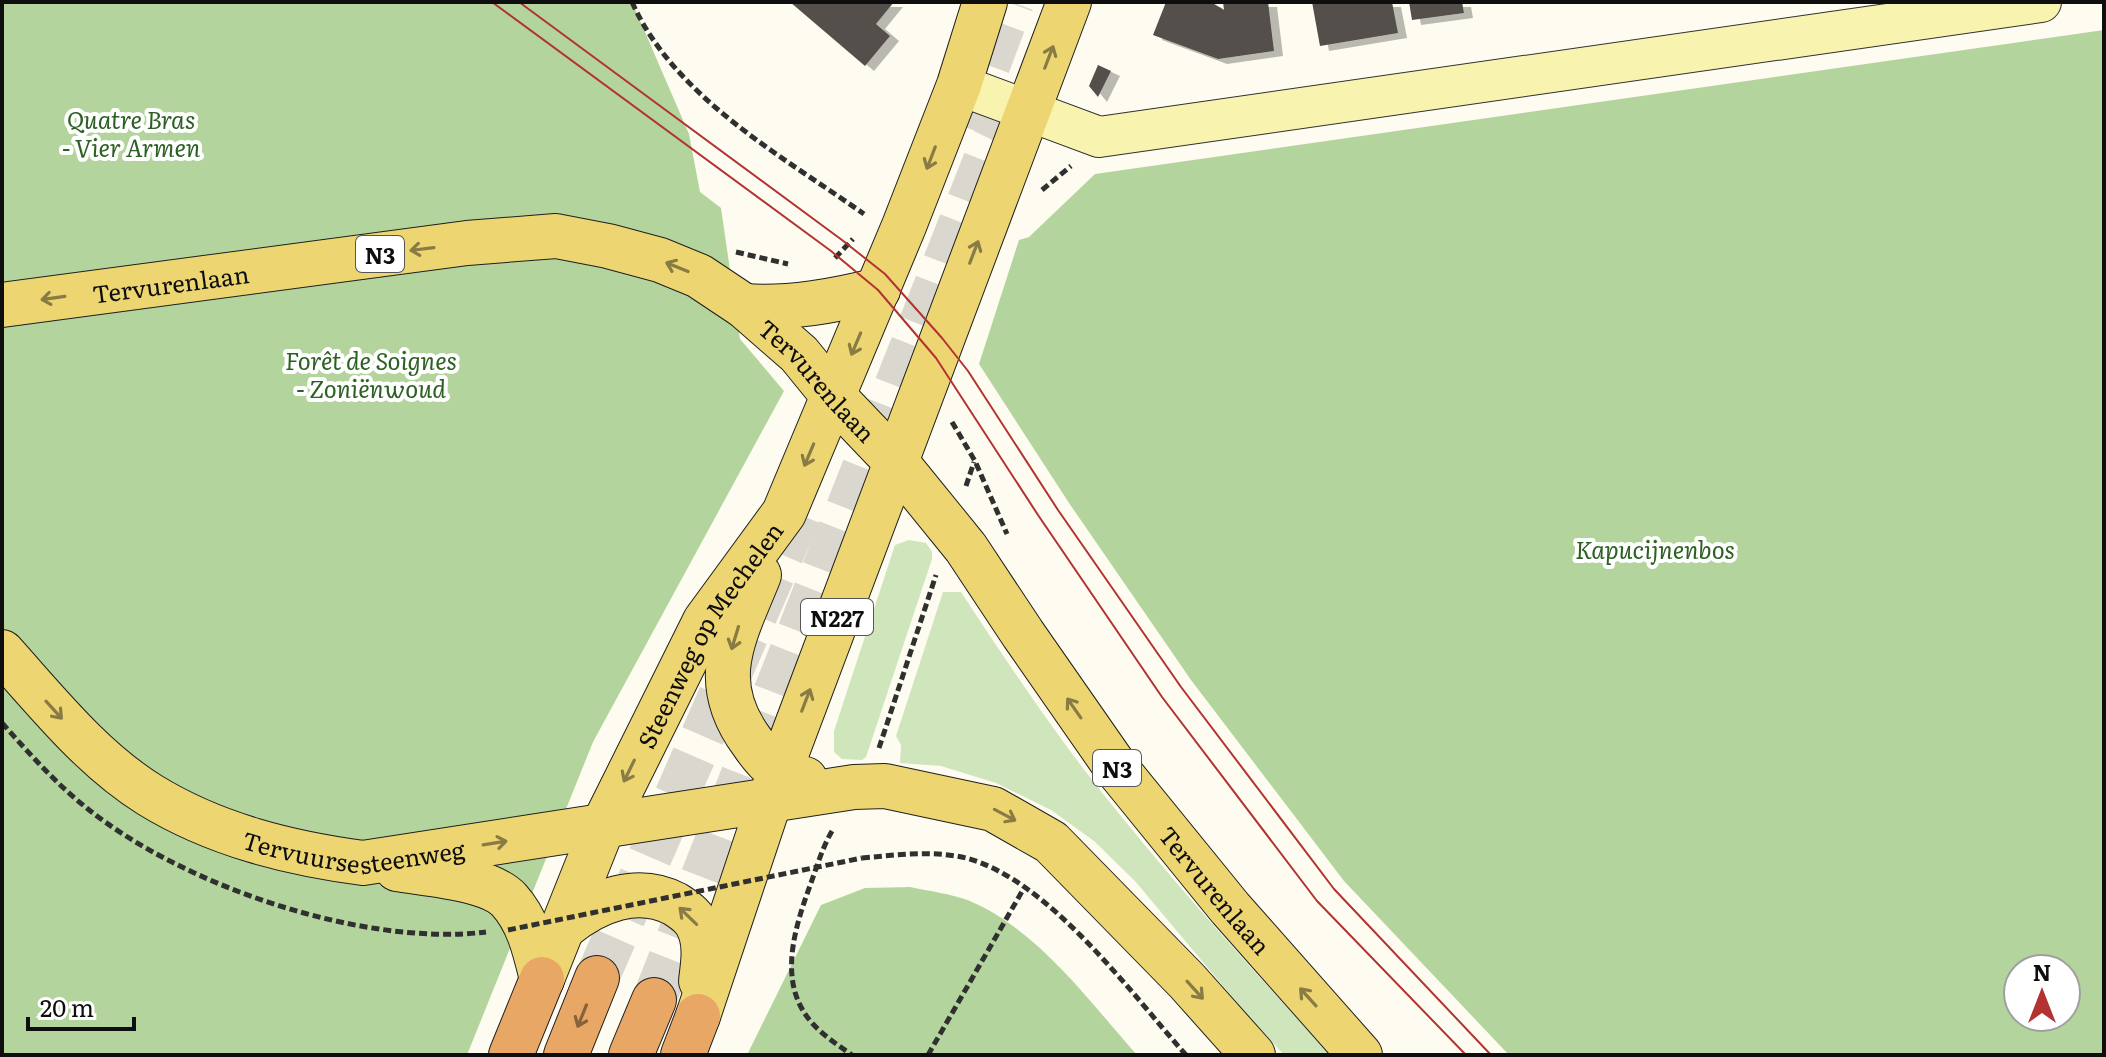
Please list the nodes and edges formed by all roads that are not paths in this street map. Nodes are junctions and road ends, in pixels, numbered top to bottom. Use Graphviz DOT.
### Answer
graph roads {
  1 [pos="985,2"];
  2 [pos="1069,2"];
  3 [pos="2041,2"];
  4 [pos="959,85"];
  5 [pos="1028,111"];
  6 [pos="878,290"];
  7 [pos="2,305"];
  8 [pos="744,306"];
  9 [pos="834,397"];
  10 [pos="897,463"];
  11 [pos="784,513"];
  12 [pos="2,652"];
  13 [pos="774,786"];
  14 [pos="603,826"];
  15 [pos="363,863"];
  16 [pos="565,926"];
  17 [pos="597,978"];
  18 [pos="542,979"];
  19 [pos="654,1000"];
  20 [pos="691,1035"];
  21 [pos="511,1055"];
  22 [pos="566,1055"];
  23 [pos="631,1055"];
  24 [pos="1253,1055"];
  25 [pos="1360,1055"];
  1 -- 4 [label="main road, Steenweg op Mechelen"];
  5 -- 2 [label="main road, N227, one-way"];
  3 -- 5 [label="street"];
  4 -- 5 [label="street"];
  4 -- 6 [label="main road, Steenweg op Mechelen, one-way"];
  10 -- 5 [label="main road, N227, one-way"];
  6 -- 8 [label="main road"];
  6 -- 9 [label="main road, Steenweg op Mechelen, one-way"];
  8 -- 7 [label="main road, Tervurenlaan / N3, one-way"];
  8 -- 9 [label="main road, Tervurenlaan / N3"];
  9 -- 10 [label="main road, Tervurenlaan / N3"];
  9 -- 11 [label="main road, Steenweg op Mechelen, one-way"];
  13 -- 10 [label="main road, N227, one-way"];
  25 -- 10 [label="main road, Tervurenlaan / N3, one-way"];
  11 -- 13 [label="main road, one-way"];
  11 -- 14 [label="main road, Steenweg op Mechelen, one-way"];
  12 -- 15 [label="main road, Tervuursesteenweg, one-way"];
  13 -- 14 [label="main road, Tervuursesteenweg"];
  13 -- 20 [label="main road"];
  13 -- 24 [label="main road, one-way"];
  15 -- 14 [label="main road, Tervuursesteenweg, one-way"];
  14 -- 16 [label="main road, Steenweg op Mechelen"];
  15 -- 18 [label="main road"];
  16 -- 18 [label="main road, Steenweg op Mechelen"];
  20 -- 16 [label="main road, one-way"];
  17 -- 22 [label="highway, one-way"];
  18 -- 21 [label="highway"];
  19 -- 23 [label="highway"];
}
